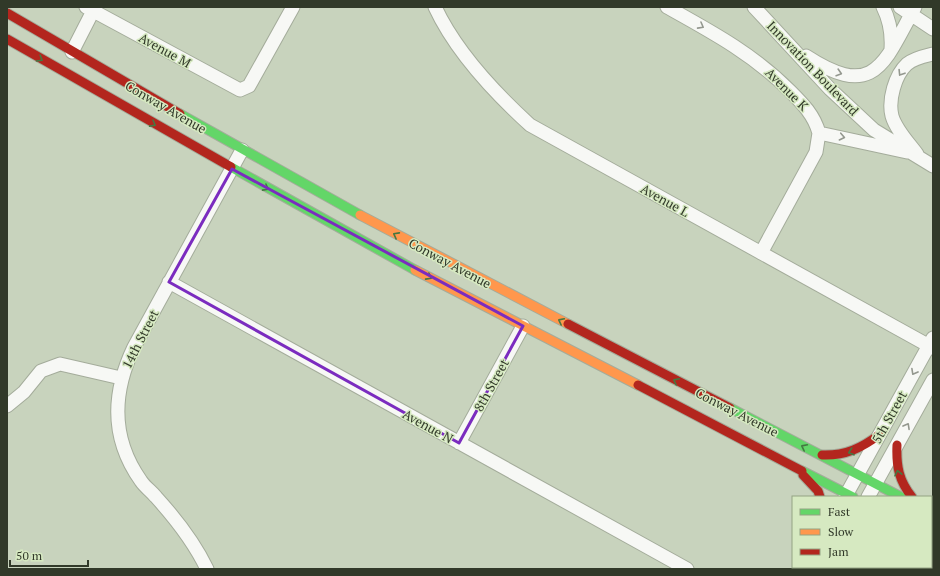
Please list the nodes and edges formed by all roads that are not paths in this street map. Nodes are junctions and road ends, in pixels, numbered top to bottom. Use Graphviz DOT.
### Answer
graph roads {
  1 [pos="293,7"];
  2 [pos="435,7"];
  3 [pos="667,7"];
  4 [pos="754,7"];
  5 [pos="883,7"];
  6 [pos="92,8"];
  7 [pos="909,10"];
  8 [pos="7,13"];
  9 [pos="933,29"];
  10 [pos="7,39"];
  11 [pos="793,47"];
  12 [pos="72,52"];
  13 [pos="890,53"];
  14 [pos="933,54"];
  15 [pos="819,133"];
  16 [pos="242,150"];
  17 [pos="907,152"];
  18 [pos="921,160"];
  19 [pos="933,166"];
  20 [pos="232,169"];
  21 [pos="760,253"];
  22 [pos="169,282"];
  23 [pos="523,326"];
  24 [pos="932,344"];
  25 [pos="121,378"];
  26 [pos="933,380"];
  27 [pos="7,406"];
  28 [pos="880,434"];
  29 [pos="459,443"];
  30 [pos="897,444"];
  31 [pos="818,454"];
  32 [pos="796,468"];
  33 [pos="858,474"];
  34 [pos="876,483"];
  35 [pos="820,496"];
  36 [pos="848,496"];
  37 [pos="869,496"];
  38 [pos="899,496"];
  39 [pos="911,496"];
  40 [pos="207,569"];
  41 [pos="687,569"];
  1 -- 6 [label="street, Avenue M"];
  2 -- 21 [label="street, Avenue L"];
  3 -- 15 [label="street, Avenue K, one-way"];
  4 -- 11 [label="street, Innovation Boulevard"];
  5 -- 13 [label="street"];
  6 -- 12 [label="street"];
  7 -- 9 [label="street"];
  7 -- 13 [label="street"];
  8 -- 12 [label="street, Conway Avenue"];
  10 -- 20 [label="street, Conway Avenue, one-way"];
  11 -- 13 [label="street, one-way"];
  11 -- 17 [label="street, Innovation Boulevard"];
  12 -- 16 [label="street, Conway Avenue"];
  14 -- 18 [label="street, one-way"];
  15 -- 17 [label="street, one-way"];
  15 -- 21 [label="street"];
  16 -- 20 [label="street, 14th Street"];
  31 -- 16 [label="street, Conway Avenue, one-way"];
  17 -- 18 [label="street, Innovation Boulevard"];
  18 -- 19 [label="street, Innovation Boulevard"];
  20 -- 22 [label="street, 14th Street"];
  20 -- 23 [label="street, Conway Avenue, one-way"];
  21 -- 24 [label="street, Avenue L"];
  22 -- 25 [label="street, 14th Street"];
  22 -- 29 [label="street, Avenue N"];
  23 -- 29 [label="street, 8th Street"];
  23 -- 32 [label="street, Conway Avenue"];
  24 -- 28 [label="street, 5th Street, one-way"];
  25 -- 27 [label="street"];
  25 -- 40 [label="street, 14th Street"];
  30 -- 26 [label="street, 5th Street, one-way"];
  28 -- 31 [label="street, one-way"];
  28 -- 33 [label="street, 5th Street"];
  29 -- 41 [label="street, Avenue N"];
  30 -- 34 [label="street, 5th Street"];
  39 -- 30 [label="street, one-way"];
  31 -- 33 [label="street, Conway Avenue"];
  32 -- 35 [label="street"];
  32 -- 36 [label="street, Conway Avenue"];
  33 -- 34 [label="street, Conway Avenue"];
  33 -- 36 [label="street, 5th Street"];
  34 -- 37 [label="street, 5th Street"];
  34 -- 38 [label="street, Conway Avenue"];
}
